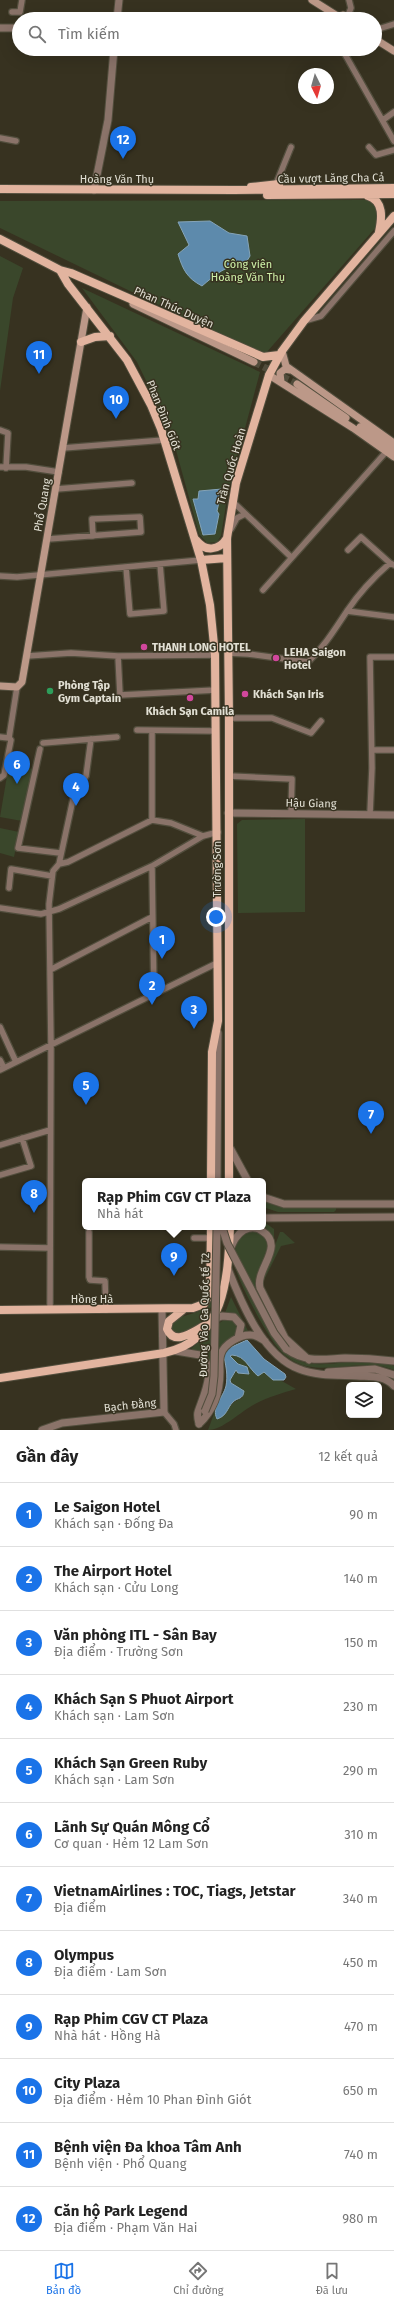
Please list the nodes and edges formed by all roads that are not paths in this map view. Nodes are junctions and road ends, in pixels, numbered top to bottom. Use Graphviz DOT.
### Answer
graph roads {
  1 [pos="22,0"];
  2 [pos="119,0"];
  3 [pos="350,0"];
  4 [pos="316,1"];
  5 [pos="12,12"];
  6 [pos="118,12"];
  7 [pos="330,12"];
  8 [pos="351,12"];
  9 [pos="394,24"];
  10 [pos="0,28"];
  11 [pos="12,28"];
  12 [pos="382,28"];
  13 [pos="382,44"];
  14 [pos="394,52"];
  15 [pos="113,56"];
  16 [pos="346,56"];
  17 [pos="394,112"];
  18 [pos="383,120"];
  19 [pos="0,138"];
  20 [pos="394,141"];
  21 [pos="16,142"];
  22 [pos="291,147"];
  23 [pos="369,147"];
  24 [pos="394,150"];
  25 [pos="394,183"];
  26 [pos="276,184"];
  27 [pos="394,188"];
  28 [pos="0,189"];
  29 [pos="94,190"];
  30 [pos="234,190"];
  31 [pos="269,190"];
  32 [pos="394,194"];
  33 [pos="366,195"];
  34 [pos="394,216"];
  35 [pos="394,231"];
  36 [pos="378,232"];
  37 [pos="0,239"];
  38 [pos="60,270"];
  39 [pos="107,289"];
  40 [pos="87,308"];
  41 [pos="304,321"];
  42 [pos="110,336"];
  43 [pos="81,342"];
  44 [pos="280,353"];
  45 [pos="254,362"];
  46 [pos="290,370"];
  47 [pos="269,375"];
  48 [pos="281,382"];
  49 [pos="297,384"];
  50 [pos="0,430"];
  51 [pos="164,440"];
  52 [pos="394,443"];
  53 [pos="63,448"];
  54 [pos="390,451"];
  55 [pos="394,456"];
  56 [pos="3,467"];
  57 [pos="59,472"];
  58 [pos="132,483"];
  59 [pos="56,489"];
  60 [pos="232,501"];
  61 [pos="245,514"];
  62 [pos="93,536"];
  63 [pos="227,538"];
  64 [pos="48,539"];
  65 [pos="195,540"];
  66 [pos="348,550"];
  67 [pos="291,557"];
  68 [pos="227,558"];
  69 [pos="201,560"];
  70 [pos="160,564"];
  71 [pos="393,564"];
  72 [pos="126,566"];
  73 [pos="42,574"];
  74 [pos="0,576"];
  75 [pos="263,590"];
  76 [pos="347,611"];
  77 [pos="394,618"];
  78 [pos="228,653"];
  79 [pos="215,655"];
  80 [pos="27,656"];
  81 [pos="118,656"];
  82 [pos="394,657"];
  83 [pos="0,686"];
  84 [pos="17,687"];
  85 [pos="216,690"];
  86 [pos="229,718"];
  87 [pos="321,721"];
  88 [pos="137,730"];
  89 [pos="152,731"];
  90 [pos="216,731"];
  91 [pos="0,737"];
  92 [pos="117,737"];
  93 [pos="9,738"];
  94 [pos="91,739"];
  95 [pos="43,743"];
  96 [pos="40,749"];
  97 [pos="372,750"];
  98 [pos="394,750"];
  99 [pos="229,776"];
  100 [pos="1,778"];
  101 [pos="0,785"];
  102 [pos="228,813"];
  103 [pos="291,814"];
  104 [pos="370,814"];
  105 [pos="394,815"];
  106 [pos="152,820"];
  107 [pos="218,832"];
  108 [pos="203,836"];
  109 [pos="60,854"];
  110 [pos="59,864"];
  111 [pos="152,866"];
  112 [pos="52,876"];
  113 [pos="9,888"];
  114 [pos="0,908"];
  115 [pos="49,913"];
  116 [pos="152,917"];
  117 [pos="217,963"];
  118 [pos="50,970"];
  119 [pos="154,994"];
  120 [pos="218,1021"];
  121 [pos="0,1027"];
  122 [pos="51,1045"];
  123 [pos="0,1060"];
  124 [pos="16,1062"];
  125 [pos="2,1069"];
  126 [pos="50,1130"];
  127 [pos="22,1138"];
  128 [pos="228,1143"];
  129 [pos="0,1145"];
  130 [pos="0,1175"];
  131 [pos="211,1178"];
  132 [pos="217,1178"];
  133 [pos="229,1178"];
  134 [pos="246,1178"];
  135 [pos="266,1198"];
  136 [pos="394,1204"];
  137 [pos="266,1214"];
  138 [pos="280,1217"];
  139 [pos="394,1217"];
  140 [pos="266,1218"];
  141 [pos="210,1230"];
  142 [pos="217,1230"];
  143 [pos="223,1230"];
  144 [pos="230,1230"];
  145 [pos="246,1230"];
  146 [pos="260,1230"];
  147 [pos="89,1232"];
  148 [pos="194,1238"];
  149 [pos="210,1238"];
  150 [pos="0,1247"];
  151 [pos="50,1248"];
  152 [pos="229,1252"];
  153 [pos="228,1269"];
  154 [pos="185,1309"];
  155 [pos="0,1310"];
  156 [pos="50,1310"];
  157 [pos="106,1310"];
  158 [pos="162,1310"];
  159 [pos="210,1322"];
  160 [pos="238,1338"];
  161 [pos="265,1341"];
  162 [pos="176,1350"];
  163 [pos="164,1353"];
  164 [pos="309,1360"];
  165 [pos="393,1361"];
  166 [pos="324,1373"];
  167 [pos="394,1375"];
  168 [pos="0,1378"];
  169 [pos="394,1386"];
  170 [pos="164,1412"];
  171 [pos="197,1427"];
  172 [pos="42,1430"];
  173 [pos="176,1430"];
  1 -- 5 [label="street"];
  2 -- 6 [label="street"];
  3 -- 8 [label="street"];
  4 -- 7 [label="main road"];
  9 -- 12 [label="street"];
  10 -- 11 [label="street"];
  13 -- 14 [label="main road"];
  15 -- 29 [label="street"];
  16 -- 18 [label="street"];
  17 -- 18 [label="street"];
  18 -- 20 [label="street"];
  19 -- 21 [label="street"];
  22 -- 26 [label="street"];
  23 -- 24 [label="street"];
  25 -- 26 [label="main road, Hoàng Văn Thụ"];
  26 -- 30 [label="main road, Hoàng Văn Thụ"];
  27 -- 31 [label="main road, Cầu vượt Lăng Cha Cả"];
  28 -- 29 [label="main road, Hoàng Văn Thụ"];
  29 -- 30 [label="main road, Hoàng Văn Thụ"];
  30 -- 31 [label="main road, Hoàng Văn Thụ"];
  30 -- 33 [label="main road, Hoàng Văn Thụ"];
  32 -- 33 [label="main road, Hoàng Văn Thụ"];
  33 -- 36 [label="main road"];
  34 -- 36 [label="main road, Trần Quốc Hoàn"];
  35 -- 41 [label="street"];
  36 -- 41 [label="main road, Trần Quốc Hoàn"];
  37 -- 38 [label="main road, Phan Đình Giót"];
  38 -- 39 [label="main road, Phan Thúc Duyện"];
  38 -- 40 [label="main road, Phan Đình Giót"];
  39 -- 44 [label="main road, Phan Thúc Duyện"];
  39 -- 45 [label="main road"];
  40 -- 42 [label="main road, Phan Đình Giót"];
  40 -- 43 [label="main road, Phổ Quang"];
  41 -- 44 [label="main road, Trần Quốc Hoàn"];
  42 -- 43 [label="main road"];
  42 -- 51 [label="main road, Phan Đình Giót"];
  43 -- 53 [label="main road, Phổ Quang"];
  44 -- 46 [label="main road"];
  44 -- 47 [label="main road, Trần Quốc Hoàn"];
  46 -- 48 [label="main road"];
  46 -- 52 [label="main road"];
  47 -- 48 [label="main road"];
  47 -- 60 [label="main road, Trần Quốc Hoàn"];
  48 -- 54 [label="main road"];
  49 -- 54 [label="main road"];
  50 -- 56 [label="street"];
  51 -- 53 [label="street"];
  51 -- 65 [label="main road, Phan Đình Giót"];
  53 -- 57 [label="main road, Phổ Quang"];
  54 -- 55 [label="main road"];
  54 -- 67 [label="street"];
  56 -- 57 [label="street"];
  57 -- 59 [label="main road, Phổ Quang"];
  58 -- 59 [label="street"];
  59 -- 64 [label="main road, Phổ Quang"];
  60 -- 61 [label="street"];
  60 -- 63 [label="main road, Trần Quốc Hoàn"];
  61 -- 63 [label="street"];
  61 -- 67 [label="street"];
  62 -- 62 [label="street"];
  62 -- 64 [label="street"];
  63 -- 65 [label="main road"];
  63 -- 68 [label="main road, Trần Quốc Hoàn"];
  64 -- 73 [label="main road, Phổ Quang"];
  65 -- 69 [label="main road, Phan Đình Giót"];
  66 -- 71 [label="street"];
  67 -- 75 [label="street"];
  68 -- 69 [label="main road"];
  68 -- 78 [label="main road, Trần Quốc Hoàn"];
  69 -- 70 [label="street"];
  69 -- 79 [label="main road, Phan Đình Giót"];
  70 -- 72 [label="street"];
  70 -- 72 [label="street"];
  71 -- 76 [label="street"];
  72 -- 73 [label="street"];
  73 -- 74 [label="street"];
  73 -- 80 [label="main road, Phổ Quang"];
  76 -- 77 [label="street"];
  76 -- 78 [label="street"];
  78 -- 86 [label="main road, Trường Sơn"];
  79 -- 81 [label="street"];
  79 -- 85 [label="main road, Trường Sơn"];
  80 -- 81 [label="street"];
  80 -- 84 [label="main road, Phổ Quang"];
  81 -- 85 [label="street"];
  82 -- 97 [label="street"];
  83 -- 84 [label="main road"];
  84 -- 93 [label="street"];
  85 -- 90 [label="main road, Trường Sơn"];
  86 -- 87 [label="street"];
  86 -- 99 [label="main road, Trường Sơn"];
  88 -- 89 [label="street"];
  89 -- 90 [label="street"];
  89 -- 106 [label="street"];
  90 -- 107 [label="main road, Trường Sơn"];
  91 -- 93 [label="street"];
  92 -- 94 [label="street"];
  93 -- 100 [label="street"];
  94 -- 95 [label="street"];
  94 -- 109 [label="street"];
  96 -- 109 [label="street"];
  97 -- 98 [label="street"];
  97 -- 104 [label="street"];
  99 -- 102 [label="main road, Trường Sơn"];
  99 -- 103 [label="street"];
  100 -- 101 [label="street"];
  102 -- 103 [label="street, Hậu Giang"];
  102 -- 128 [label="main road, Trường Sơn"];
  103 -- 104 [label="street, Hậu Giang"];
  104 -- 105 [label="street, Hậu Giang"];
  106 -- 108 [label="street"];
  106 -- 110 [label="street"];
  107 -- 108 [label="street"];
  107 -- 117 [label="main road, Trường Sơn"];
  108 -- 111 [label="street"];
  109 -- 110 [label="street"];
  110 -- 112 [label="street"];
  111 -- 115 [label="street"];
  111 -- 116 [label="street"];
  112 -- 113 [label="street"];
  112 -- 115 [label="street"];
  114 -- 115 [label="street"];
  115 -- 118 [label="street"];
  116 -- 118 [label="street"];
  116 -- 119 [label="street"];
  117 -- 119 [label="street"];
  117 -- 120 [label="main road, Trường Sơn"];
  118 -- 122 [label="street"];
  119 -- 122 [label="street"];
  120 -- 131 [label="main road, Trường Sơn"];
  120 -- 132 [label="street"];
  121 -- 124 [label="street"];
  122 -- 124 [label="street"];
  122 -- 126 [label="street"];
  123 -- 125 [label="street"];
  124 -- 125 [label="street"];
  126 -- 127 [label="street"];
  126 -- 151 [label="street"];
  127 -- 129 [label="street"];
  127 -- 130 [label="street"];
  128 -- 133 [label="main road, Trường Sơn"];
  128 -- 134 [label="street"];
  135 -- 136 [label="street"];
  137 -- 138 [label="street"];
  138 -- 139 [label="street"];
  138 -- 140 [label="street"];
  141 -- 149 [label="main road"];
  142 -- 171 [label="street, Đường Vào Ga Quốc tế T2, bridge"];
  143 -- 164 [label="street, bridge"];
  144 -- 152 [label="main road"];
  145 -- 152 [label="street"];
  146 -- 164 [label="street"];
  147 -- 157 [label="street"];
  148 -- 149 [label="street"];
  149 -- 154 [label="main road"];
  150 -- 151 [label="street"];
  151 -- 156 [label="street"];
  152 -- 153 [label="main road"];
  153 -- 159 [label="main road"];
  153 -- 161 [label="street"];
  154 -- 158 [label="main road, Hồng Hà"];
  154 -- 159 [label="main road"];
  155 -- 156 [label="main road, Hồng Hà"];
  156 -- 157 [label="main road, Hồng Hà"];
  157 -- 158 [label="main road, Hồng Hà"];
  158 -- 163 [label="street, Bạch Đằng"];
  159 -- 160 [label="street"];
  159 -- 162 [label="main road"];
  160 -- 161 [label="street"];
  160 -- 171 [label="street, Đường Vào Ga Quốc tế T2"];
  161 -- 166 [label="street"];
  162 -- 163 [label="main road"];
  162 -- 171 [label="street, Đường Vào Ga Quốc tế T2"];
  163 -- 168 [label="main road"];
  163 -- 170 [label="street, Bạch Đằng"];
  164 -- 165 [label="street"];
  166 -- 167 [label="street"];
  166 -- 169 [label="street"];
  170 -- 172 [label="street, Bạch Đằng"];
  170 -- 173 [label="street"];
}
